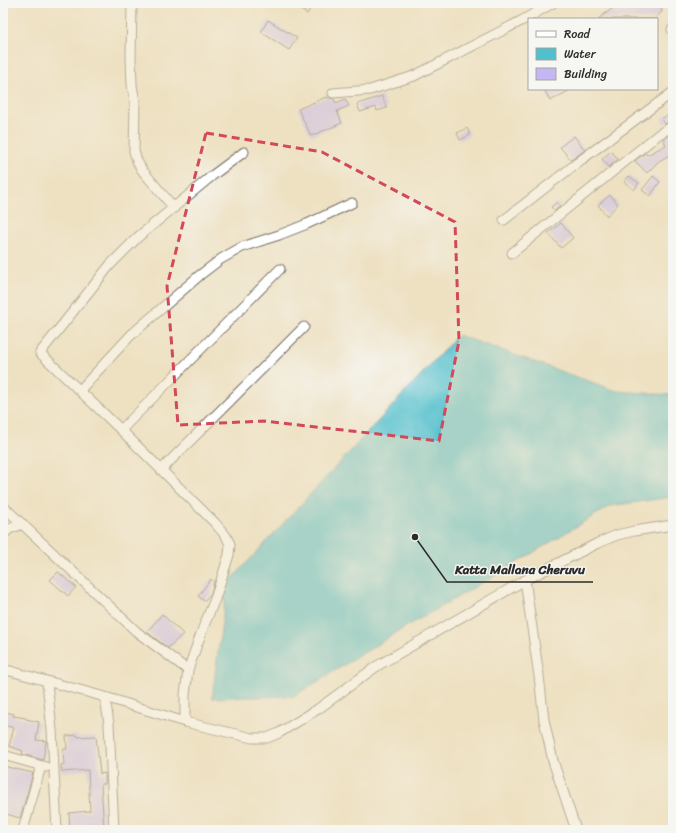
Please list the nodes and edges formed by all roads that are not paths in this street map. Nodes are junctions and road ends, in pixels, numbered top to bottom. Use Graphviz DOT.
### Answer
graph roads {
  1 [pos="132,3"];
  2 [pos="553,3"];
  3 [pos="673,92"];
  4 [pos="333,93"];
  5 [pos="673,126"];
  6 [pos="244,152"];
  7 [pos="352,203"];
  8 [pos="174,208"];
  9 [pos="504,220"];
  10 [pos="512,253"];
  11 [pos="280,269"];
  12 [pos="304,327"];
  13 [pos="80,390"];
  14 [pos="121,430"];
  15 [pos="161,470"];
  16 [pos="3,506"];
  17 [pos="23,524"];
  18 [pos="673,525"];
  19 [pos="3,535"];
  20 [pos="525,580"];
  21 [pos="3,669"];
  22 [pos="188,670"];
  23 [pos="47,682"];
  24 [pos="105,697"];
  25 [pos="185,722"];
  26 [pos="3,755"];
  27 [pos="41,766"];
  28 [pos="53,768"];
  29 [pos="23,830"];
  30 [pos="57,830"];
  31 [pos="114,830"];
  32 [pos="576,830"];
  1 -- 8 [label="street"];
  2 -- 4 [label="street"];
  3 -- 9 [label="street"];
  5 -- 10 [label="street"];
  6 -- 8 [label="street"];
  7 -- 13 [label="street"];
  8 -- 13 [label="street"];
  11 -- 14 [label="street"];
  12 -- 15 [label="street"];
  13 -- 14 [label="street"];
  14 -- 15 [label="street"];
  15 -- 22 [label="street"];
  16 -- 17 [label="street"];
  17 -- 19 [label="street"];
  17 -- 22 [label="street"];
  18 -- 20 [label="street"];
  20 -- 25 [label="street"];
  20 -- 32 [label="street"];
  21 -- 23 [label="street"];
  22 -- 25 [label="street"];
  23 -- 24 [label="street"];
  23 -- 28 [label="street"];
  24 -- 25 [label="street"];
  24 -- 31 [label="street"];
  26 -- 27 [label="street"];
  27 -- 28 [label="street"];
  27 -- 29 [label="street"];
  28 -- 30 [label="street"];
}
